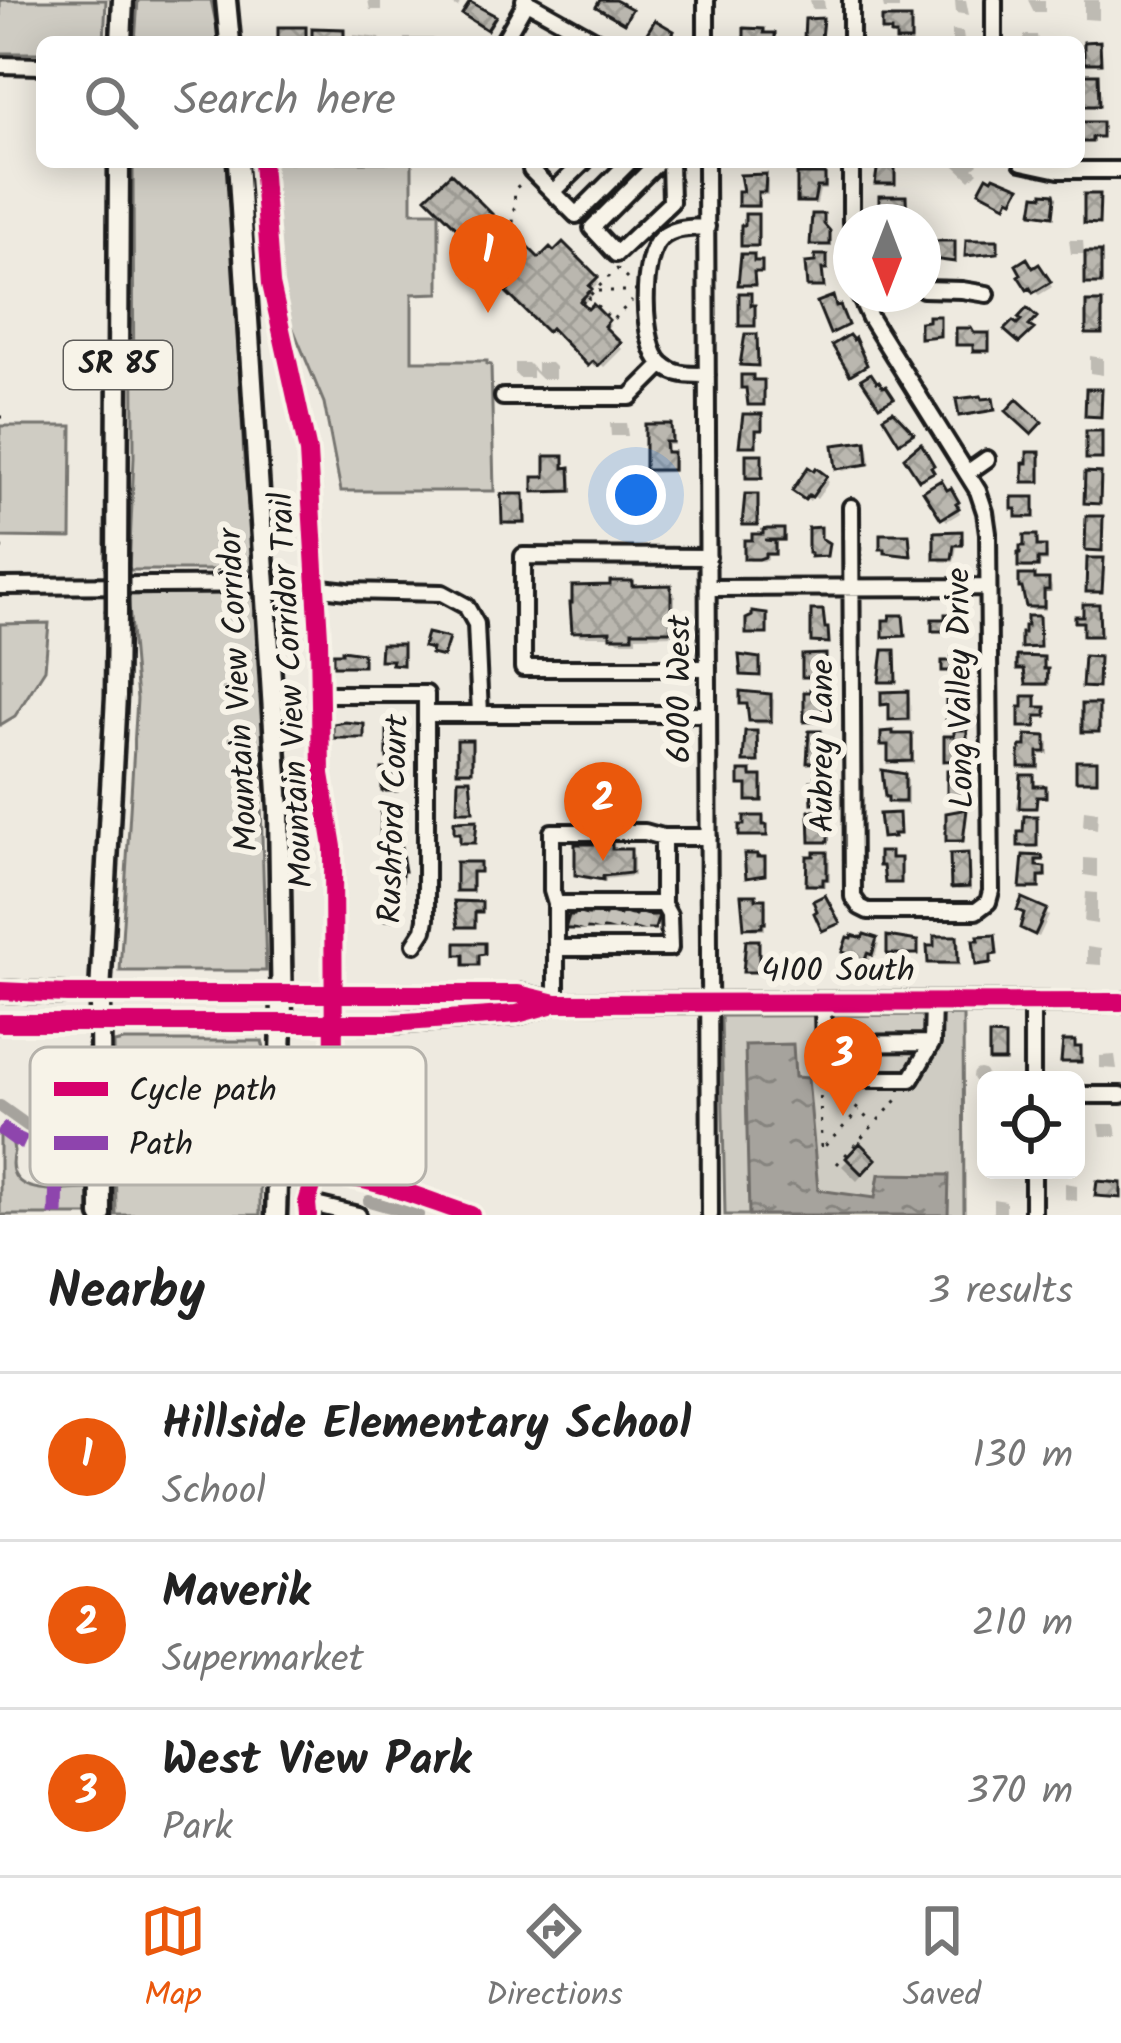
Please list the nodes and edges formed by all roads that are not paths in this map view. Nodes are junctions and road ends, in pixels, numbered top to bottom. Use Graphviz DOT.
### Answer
graph roads {
  1 [pos="122,0"];
  2 [pos="226,0"];
  3 [pos="526,0"];
  4 [pos="706,0"];
  5 [pos="850,0"];
  6 [pos="994,0"];
  7 [pos="121,36"];
  8 [pos="229,36"];
  9 [pos="506,36"];
  10 [pos="589,36"];
  11 [pos="706,36"];
  12 [pos="851,36"];
  13 [pos="994,36"];
  14 [pos="0,65"];
  15 [pos="36,66"];
  16 [pos="119,168"];
  17 [pos="238,168"];
  18 [pos="533,168"];
  19 [pos="578,168"];
  20 [pos="623,168"];
  21 [pos="652,168"];
  22 [pos="670,168"];
  23 [pos="706,168"];
  24 [pos="851,168"];
  25 [pos="1043,168"];
  26 [pos="1121,170"];
  27 [pos="553,192"];
  28 [pos="851,204"];
  29 [pos="706,227"];
  30 [pos="941,290"];
  31 [pos="987,294"];
  32 [pos="868,312"];
  33 [pos="662,365"];
  34 [pos="707,375"];
  35 [pos="503,397"];
  36 [pos="987,459"];
  37 [pos="967,473"];
  38 [pos="851,507"];
  39 [pos="708,557"];
  40 [pos="0,586"];
  41 [pos="988,587"];
  42 [pos="708,588"];
  43 [pos="851,588"];
  44 [pos="708,668"];
  45 [pos="320,694"];
  46 [pos="426,714"];
  47 [pos="480,714"];
  48 [pos="708,714"];
  49 [pos="663,837"];
  50 [pos="709,837"];
  51 [pos="556,904"];
  52 [pos="856,904"];
  53 [pos="617,915"];
  54 [pos="415,944"];
  55 [pos="556,948"];
  56 [pos="604,948"];
  57 [pos="0,991"];
  58 [pos="282,992"];
  59 [pos="100,993"];
  60 [pos="823,1002"];
  61 [pos="933,1002"];
  62 [pos="1031,1002"];
  63 [pos="1121,1002"];
  64 [pos="556,1003"];
  65 [pos="708,1003"];
  66 [pos="0,1022"];
  67 [pos="282,1023"];
  68 [pos="100,1024"];
  69 [pos="932,1043"];
  70 [pos="823,1044"];
  71 [pos="100,1047"];
  72 [pos="281,1047"];
  73 [pos="1032,1071"];
  74 [pos="1085,1095"];
  75 [pos="1121,1095"];
  76 [pos="1033,1179"];
  77 [pos="308,1203"];
  78 [pos="358,1215"];
  79 [pos="710,1215"];
  80 [pos="1033,1215"];
  1 -- 7 [label="highway"];
  2 -- 8 [label="highway"];
  3 -- 9 [label="street"];
  3 -- 10 [label="street"];
  4 -- 11 [label="street"];
  5 -- 12 [label="street"];
  6 -- 13 [label="street"];
  14 -- 15 [label="street"];
  16 -- 59 [label="highway, SR 85, bridge"];
  17 -- 58 [label="highway, Mountain View Corridor, bridge"];
  18 -- 27 [label="street"];
  19 -- 27 [label="street"];
  20 -- 27 [label="street"];
  21 -- 22 [label="street"];
  23 -- 29 [label="street, 6000 West"];
  24 -- 28 [label="street"];
  25 -- 26 [label="street"];
  29 -- 33 [label="street"];
  29 -- 34 [label="street, 6000 West"];
  30 -- 31 [label="street"];
  32 -- 37 [label="street, Long Valley Drive"];
  33 -- 34 [label="street"];
  33 -- 35 [label="street"];
  34 -- 39 [label="street, 6000 West"];
  36 -- 37 [label="street"];
  37 -- 41 [label="street, Long Valley Drive"];
  38 -- 43 [label="street, Aubrey Lane"];
  39 -- 42 [label="street, 6000 West"];
  39 -- 44 [label="street"];
  40 -- 47 [label="street"];
  41 -- 43 [label="street"];
  41 -- 52 [label="street, Long Valley Drive"];
  42 -- 43 [label="street"];
  42 -- 44 [label="street, 6000 West"];
  43 -- 52 [label="street, Aubrey Lane"];
  44 -- 48 [label="street, 6000 West"];
  45 -- 46 [label="street, Rushford Court"];
  46 -- 47 [label="street"];
  46 -- 54 [label="street, Rushford Court"];
  47 -- 48 [label="street"];
  48 -- 50 [label="street, 6000 West"];
  49 -- 50 [label="street"];
  49 -- 51 [label="street"];
  49 -- 53 [label="street"];
  50 -- 65 [label="street, 6000 West"];
  51 -- 53 [label="street"];
  51 -- 55 [label="street"];
  53 -- 56 [label="street"];
  53 -- 56 [label="street"];
  53 -- 56 [label="street"];
  53 -- 56 [label="street"];
  55 -- 56 [label="street"];
  55 -- 64 [label="street"];
  57 -- 59 [label="main road, 4100 South"];
  58 -- 59 [label="main road, 4100 South"];
  58 -- 64 [label="main road, 4100 South"];
  58 -- 67 [label="highway, Mountain View Corridor"];
  59 -- 68 [label="highway, SR 85"];
  60 -- 61 [label="main road, 4100 South"];
  60 -- 65 [label="main road, 4100 South"];
  60 -- 70 [label="street"];
  61 -- 62 [label="main road, 4100 South"];
  61 -- 69 [label="street"];
  62 -- 63 [label="main road, 4100 South"];
  62 -- 73 [label="street"];
  64 -- 65 [label="main road, 4100 South"];
  64 -- 67 [label="main road, 4100 South"];
  65 -- 79 [label="street, 6000 West"];
  66 -- 68 [label="main road, 4100 South"];
  67 -- 68 [label="main road, 4100 South"];
  67 -- 72 [label="highway, Mountain View Corridor"];
  68 -- 71 [label="highway, SR 85"];
  69 -- 70 [label="street"];
  69 -- 70 [label="street"];
  74 -- 75 [label="street"];
  76 -- 80 [label="street"];
  77 -- 78 [label="street"];
}
